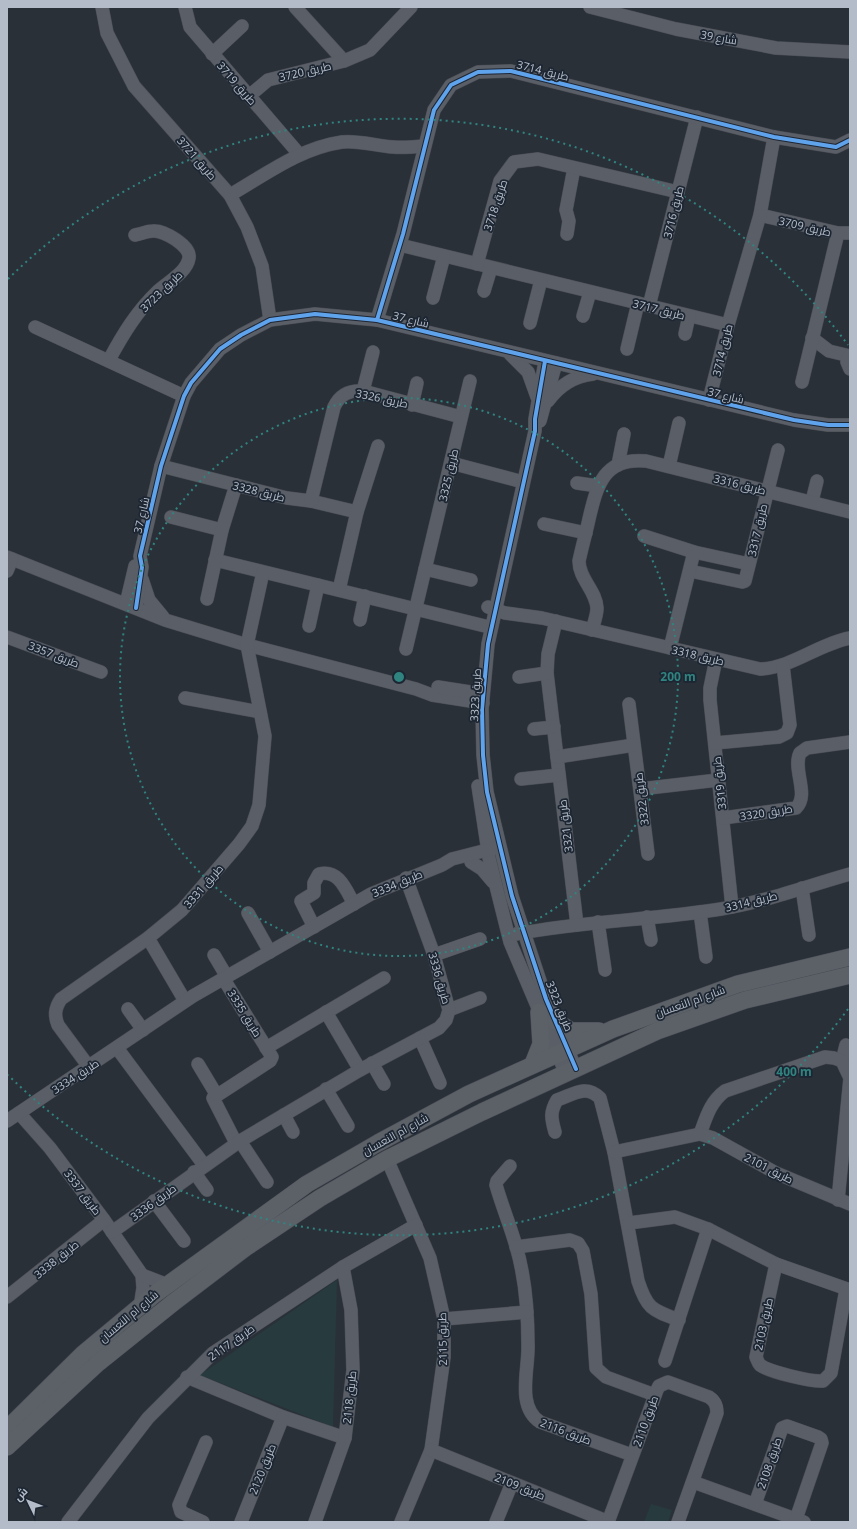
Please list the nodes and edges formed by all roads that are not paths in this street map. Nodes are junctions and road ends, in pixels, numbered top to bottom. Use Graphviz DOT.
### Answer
graph roads {
  1 [pos="102,7"];
  2 [pos="185,7"];
  3 [pos="295,7"];
  4 [pos="590,7"];
  5 [pos="403,10"];
  6 [pos="242,26"];
  7 [pos="850,52"];
  8 [pos="212,54"];
  9 [pos="344,61"];
  10 [pos="249,96"];
  11 [pos="697,117"];
  12 [pos="774,137"];
  13 [pos="850,140"];
  14 [pos="424,146"];
  15 [pos="299,154"];
  16 [pos="574,168"];
  17 [pos="678,192"];
  18 [pos="230,196"];
  19 [pos="760,215"];
  20 [pos="844,233"];
  21 [pos="567,234"];
  22 [pos="135,235"];
  23 [pos="400,245"];
  24 [pos="444,256"];
  25 [pos="477,264"];
  26 [pos="491,268"];
  27 [pos="541,280"];
  28 [pos="484,291"];
  29 [pos="590,292"];
  30 [pos="433,298"];
  31 [pos="643,305"];
  32 [pos="583,316"];
  33 [pos="689,316"];
  34 [pos="270,320"];
  35 [pos="377,320"];
  36 [pos="530,323"];
  37 [pos="728,325"];
  38 [pos="35,327"];
  39 [pos="685,334"];
  40 [pos="812,338"];
  41 [pos="627,349"];
  42 [pos="373,352"];
  43 [pos="509,352"];
  44 [pos="850,356"];
  45 [pos="109,360"];
  46 [pos="551,362"];
  47 [pos="850,369"];
  48 [pos="598,373"];
  49 [pos="470,381"];
  50 [pos="802,382"];
  51 [pos="417,383"];
  52 [pos="363,392"];
  53 [pos="184,396"];
  54 [pos="542,400"];
  55 [pos="709,400"];
  56 [pos="412,405"];
  57 [pos="461,417"];
  58 [pos="679,423"];
  59 [pos="850,426"];
  60 [pos="624,434"];
  61 [pos="378,446"];
  62 [pos="778,450"];
  63 [pos="451,464"];
  64 [pos="618,465"];
  65 [pos="161,466"];
  66 [pos="669,466"];
  67 [pos="817,481"];
  68 [pos="523,482"];
  69 [pos="577,483"];
  70 [pos="236,485"];
  71 [pos="598,486"];
  72 [pos="766,490"];
  73 [pos="311,501"];
  74 [pos="812,501"];
  75 [pos="357,512"];
  76 [pos="850,512"];
  77 [pos="170,517"];
  78 [pos="544,524"];
  79 [pos="222,530"];
  80 [pos="586,533"];
  81 [pos="644,536"];
  82 [pos="694,552"];
  83 [pos="140,556"];
  84 [pos="216,560"];
  85 [pos="8,562"];
  86 [pos="750,564"];
  87 [pos="426,569"];
  88 [pos="690,571"];
  89 [pos="263,572"];
  90 [pos="141,575"];
  91 [pos="472,580"];
  92 [pos="318,585"];
  93 [pos="339,590"];
  94 [pos="365,596"];
  95 [pos="207,599"];
  96 [pos="493,605"];
  97 [pos="131,606"];
  98 [pos="416,610"];
  99 [pos="166,620"];
  100 [pos="360,620"];
  101 [pos="556,621"];
  102 [pos="309,626"];
  103 [pos="485,626"];
  104 [pos="592,630"];
  105 [pos="7,637"];
  106 [pos="850,638"];
  107 [pos="247,645"];
  108 [pos="670,648"];
  109 [pos="406,649"];
  110 [pos="716,659"];
  111 [pos="783,665"];
  112 [pos="101,672"];
  113 [pos="547,673"];
  114 [pos="518,677"];
  115 [pos="185,698"];
  116 [pos="479,698"];
  117 [pos="629,704"];
  118 [pos="260,712"];
  119 [pos="554,727"];
  120 [pos="534,729"];
  121 [pos="850,742"];
  122 [pos="715,743"];
  123 [pos="634,744"];
  124 [pos="557,757"];
  125 [pos="559,775"];
  126 [pos="521,779"];
  127 [pos="718,780"];
  128 [pos="640,789"];
  129 [pos="723,818"];
  130 [pos="484,832"];
  131 [pos="494,852"];
  132 [pos="648,854"];
  133 [pos="469,858"];
  134 [pos="850,874"];
  135 [pos="406,878"];
  136 [pos="495,885"];
  137 [pos="802,888"];
  138 [pos="354,904"];
  139 [pos="732,907"];
  140 [pos="700,912"];
  141 [pos="248,914"];
  142 [pos="647,918"];
  143 [pos="598,922"];
  144 [pos="577,925"];
  145 [pos="314,927"];
  146 [pos="809,935"];
  147 [pos="148,938"];
  148 [pos="525,938"];
  149 [pos="480,939"];
  150 [pos="651,940"];
  151 [pos="510,942"];
  152 [pos="270,952"];
  153 [pos="214,955"];
  154 [pos="434,955"];
  155 [pos="850,957"];
  156 [pos="706,958"];
  157 [pos="605,970"];
  158 [pos="850,975"];
  159 [pos="225,978"];
  160 [pos="384,978"];
  161 [pos="480,998"];
  162 [pos="185,1001"];
  163 [pos="128,1008"];
  164 [pos="449,1010"];
  165 [pos="326,1012"];
  166 [pos="539,1012"];
  167 [pos="556,1021"];
  168 [pos="613,1029"];
  169 [pos="143,1030"];
  170 [pos="420,1038"];
  171 [pos="846,1045"];
  172 [pos="117,1048"];
  173 [pos="266,1048"];
  174 [pos="842,1061"];
  175 [pos="566,1062"];
  176 [pos="372,1063"];
  177 [pos="198,1064"];
  178 [pos="533,1064"];
  179 [pos="89,1067"];
  180 [pos="360,1070"];
  181 [pos="440,1083"];
  182 [pos="384,1084"];
  183 [pos="326,1089"];
  184 [pos="216,1094"];
  185 [pos="19,1113"];
  186 [pos="284,1115"];
  187 [pos="7,1121"];
  188 [pos="348,1126"];
  189 [pos="293,1132"];
  190 [pos="555,1132"];
  191 [pos="700,1134"];
  192 [pos="238,1142"];
  193 [pos="614,1152"];
  194 [pos="387,1160"];
  195 [pos="510,1166"];
  196 [pos="199,1169"];
  197 [pos="267,1182"];
  198 [pos="207,1190"];
  199 [pos="154,1201"];
  200 [pos="844,1202"];
  201 [pos="104,1220"];
  202 [pos="629,1223"];
  203 [pos="416,1225"];
  204 [pos="708,1229"];
  205 [pos="112,1232"];
  206 [pos="184,1241"];
  207 [pos="516,1247"];
  208 [pos="776,1264"];
  209 [pos="343,1267"];
  210 [pos="142,1275"];
  211 [pos="168,1284"];
  212 [pos="848,1289"];
  213 [pos="7,1297"];
  214 [pos="140,1307"];
  215 [pos="527,1312"];
  216 [pos="444,1320"];
  217 [pos="679,1320"];
  218 [pos="665,1361"];
  219 [pos="187,1377"];
  220 [pos="655,1395"];
  221 [pos="283,1416"];
  222 [pos="7,1429"];
  223 [pos="345,1438"];
  224 [pos="206,1442"];
  225 [pos="7,1447"];
  226 [pos="431,1450"];
  227 [pos="632,1455"];
  228 [pos="693,1482"];
  229 [pos="512,1483"];
  230 [pos="755,1504"];
  231 [pos="800,1520"];
  232 [pos="68,1522"];
  233 [pos="203,1522"];
  234 [pos="241,1522"];
  235 [pos="315,1522"];
  236 [pos="401,1522"];
  237 [pos="496,1522"];
  238 [pos="609,1522"];
  239 [pos="678,1522"];
  1 -- 18 [label="street, طريق 3721"];
  2 -- 8 [label="street, طريق 3719"];
  3 -- 9 [label="street, طريق 3720"];
  4 -- 7 [label="street, شارع 39"];
  5 -- 9 [label="street, طريق 3720"];
  6 -- 8 [label="street"];
  8 -- 10 [label="street, طريق 3719"];
  9 -- 10 [label="street, طريق 3720"];
  10 -- 15 [label="street, طريق 3719"];
  11 -- 12 [label="street, طريق 3714"];
  11 -- 14 [label="street, طريق 3714"];
  11 -- 17 [label="street, طريق 3716"];
  12 -- 13 [label="street, طريق 3714"];
  12 -- 19 [label="street, طريق 3714"];
  14 -- 15 [label="street"];
  14 -- 23 [label="street, طريق 3714"];
  15 -- 18 [label="street"];
  16 -- 17 [label="street, طريق 3718"];
  16 -- 21 [label="street"];
  16 -- 25 [label="street, طريق 3718"];
  17 -- 31 [label="street, طريق 3716"];
  18 -- 34 [label="street, طريق 3721"];
  19 -- 20 [label="street, طريق 3709"];
  19 -- 37 [label="street, طريق 3714"];
  20 -- 40 [label="street"];
  22 -- 45 [label="street, طريق 3723"];
  23 -- 24 [label="street, طريق 3717"];
  23 -- 35 [label="street, طريق 3714"];
  24 -- 25 [label="street, طريق 3717"];
  24 -- 30 [label="street"];
  25 -- 26 [label="street, طريق 3717"];
  26 -- 27 [label="street, طريق 3717"];
  26 -- 28 [label="street"];
  27 -- 29 [label="street, طريق 3717"];
  27 -- 36 [label="street"];
  29 -- 31 [label="street, طريق 3717"];
  29 -- 32 [label="street"];
  31 -- 33 [label="street, طريق 3717"];
  31 -- 41 [label="street, طريق 3716"];
  33 -- 37 [label="street, طريق 3717"];
  33 -- 39 [label="street"];
  34 -- 35 [label="street, شارع 37"];
  34 -- 53 [label="street, شارع 37"];
  35 -- 43 [label="street, شارع 37"];
  37 -- 55 [label="street, طريق 3714"];
  38 -- 45 [label="street"];
  40 -- 44 [label="street"];
  40 -- 50 [label="street"];
  42 -- 52 [label="street"];
  43 -- 46 [label="street, شارع 37"];
  43 -- 54 [label="street, طريق 3323"];
  44 -- 47 [label="street"];
  45 -- 53 [label="street"];
  46 -- 48 [label="street, شارع 37"];
  46 -- 54 [label="street, طريق 3323"];
  48 -- 54 [label="street"];
  48 -- 55 [label="street, شارع 37"];
  49 -- 57 [label="street, طريق 3325"];
  51 -- 56 [label="street"];
  52 -- 56 [label="street, طريق 3326"];
  52 -- 73 [label="street, طريق 3326"];
  53 -- 65 [label="street, شارع 37"];
  54 -- 68 [label="street, طريق 3323"];
  55 -- 59 [label="street, شارع 37"];
  56 -- 57 [label="street, طريق 3326"];
  57 -- 63 [label="street, طريق 3325"];
  58 -- 66 [label="street"];
  60 -- 64 [label="street"];
  61 -- 75 [label="street"];
  62 -- 72 [label="street, طريق 3317"];
  63 -- 68 [label="street"];
  63 -- 87 [label="street, طريق 3325"];
  64 -- 66 [label="street, طريق 3316"];
  64 -- 71 [label="street, طريق 3316"];
  65 -- 70 [label="street, طريق 3328"];
  65 -- 83 [label="street, شارع 37"];
  66 -- 72 [label="street, طريق 3316"];
  67 -- 74 [label="street"];
  68 -- 96 [label="street, طريق 3323"];
  69 -- 71 [label="street"];
  70 -- 73 [label="street, طريق 3328"];
  70 -- 79 [label="street"];
  71 -- 80 [label="street, طريق 3316"];
  72 -- 74 [label="street, طريق 3316"];
  72 -- 86 [label="street, طريق 3317"];
  73 -- 75 [label="street, طريق 3328"];
  74 -- 76 [label="street, طريق 3316"];
  75 -- 93 [label="street"];
  77 -- 79 [label="street"];
  78 -- 80 [label="street"];
  79 -- 84 [label="street"];
  80 -- 104 [label="street, طريق 3316"];
  81 -- 82 [label="street, طريق 3317"];
  82 -- 86 [label="street, طريق 3317"];
  82 -- 88 [label="street"];
  83 -- 90 [label="street, شارع 37"];
  83 -- 97 [label="street, شارع 37"];
  84 -- 89 [label="street"];
  84 -- 95 [label="street"];
  85 -- 97 [label="street"];
  86 -- 88 [label="street, طريق 3317"];
  87 -- 91 [label="street"];
  87 -- 98 [label="street, طريق 3325"];
  88 -- 108 [label="street"];
  89 -- 92 [label="street"];
  89 -- 107 [label="street"];
  90 -- 97 [label="street, شارع 37"];
  90 -- 99 [label="street"];
  92 -- 93 [label="street"];
  92 -- 102 [label="street"];
  93 -- 94 [label="street"];
  94 -- 98 [label="street"];
  94 -- 100 [label="street"];
  96 -- 101 [label="street, طريق 3318"];
  96 -- 103 [label="street, طريق 3323"];
  96 -- 116 [label="street, طريق 3323"];
  97 -- 99 [label="street"];
  98 -- 103 [label="street"];
  98 -- 109 [label="street, طريق 3325"];
  99 -- 107 [label="street"];
  101 -- 104 [label="street, طريق 3318"];
  101 -- 113 [label="street, طريق 3321"];
  103 -- 116 [label="street, طريق 3323"];
  104 -- 108 [label="street, طريق 3318"];
  105 -- 112 [label="street, طريق 3357"];
  106 -- 111 [label="street, طريق 3318"];
  107 -- 116 [label="street"];
  107 -- 118 [label="street, طريق 3331"];
  108 -- 110 [label="street, طريق 3318"];
  110 -- 111 [label="street, طريق 3318"];
  110 -- 122 [label="street, طريق 3319"];
  111 -- 122 [label="street"];
  113 -- 114 [label="street"];
  113 -- 119 [label="street, طريق 3321"];
  115 -- 118 [label="street"];
  116 -- 130 [label="street, طريق 3323"];
  116 -- 131 [label="street, طريق 3323"];
  117 -- 123 [label="street, طريق 3322"];
  118 -- 147 [label="street, طريق 3331"];
  119 -- 120 [label="street"];
  119 -- 124 [label="street, طريق 3321"];
  121 -- 129 [label="street, طريق 3320"];
  122 -- 127 [label="street, طريق 3319"];
  123 -- 124 [label="street"];
  123 -- 128 [label="street, طريق 3322"];
  124 -- 125 [label="street, طريق 3321"];
  125 -- 126 [label="street"];
  125 -- 144 [label="street, طريق 3321"];
  127 -- 128 [label="street"];
  127 -- 129 [label="street, طريق 3319"];
  128 -- 132 [label="street, طريق 3322"];
  129 -- 139 [label="street, طريق 3319"];
  130 -- 131 [label="street, طريق 3323"];
  130 -- 133 [label="street"];
  131 -- 133 [label="street, طريق 3334"];
  131 -- 136 [label="street, طريق 3323"];
  131 -- 148 [label="street, طريق 3323"];
  133 -- 135 [label="street, طريق 3334"];
  133 -- 136 [label="street"];
  134 -- 137 [label="street, طريق 3314"];
  135 -- 138 [label="street, طريق 3334"];
  135 -- 154 [label="street, طريق 3336"];
  136 -- 151 [label="street, طريق 3323"];
  137 -- 139 [label="street, طريق 3314"];
  137 -- 146 [label="street"];
  138 -- 145 [label="street, طريق 3334"];
  138 -- 145 [label="street"];
  139 -- 140 [label="street, طريق 3314"];
  140 -- 142 [label="street, طريق 3314"];
  140 -- 156 [label="street"];
  141 -- 152 [label="street"];
  142 -- 143 [label="street, طريق 3314"];
  142 -- 150 [label="street"];
  143 -- 144 [label="street, طريق 3314"];
  143 -- 157 [label="street"];
  144 -- 148 [label="street, طريق 3314"];
  145 -- 152 [label="street, طريق 3334"];
  147 -- 162 [label="street"];
  147 -- 179 [label="street, طريق 3331"];
  148 -- 151 [label="street, طريق 3314"];
  148 -- 167 [label="street, طريق 3323"];
  149 -- 154 [label="street"];
  151 -- 166 [label="street, طريق 3323"];
  152 -- 159 [label="street, طريق 3334"];
  153 -- 159 [label="street"];
  154 -- 164 [label="street, طريق 3336"];
  155 -- 168 [label="main road, شارع ام النعسان"];
  158 -- 175 [label="main road, شارع ام النعسان"];
  159 -- 162 [label="street, طريق 3334"];
  159 -- 173 [label="street, طريق 3335"];
  160 -- 165 [label="street, طريق 3335"];
  161 -- 164 [label="street"];
  162 -- 169 [label="street, طريق 3334"];
  163 -- 169 [label="street"];
  164 -- 170 [label="street, طريق 3336"];
  165 -- 173 [label="street, طريق 3335"];
  165 -- 180 [label="street"];
  166 -- 175 [label="street, طريق 3323"];
  166 -- 178 [label="main road"];
  167 -- 168 [label="main road"];
  167 -- 175 [label="street, طريق 3323"];
  168 -- 175 [label="main road, شارع ام النعسان"];
  169 -- 172 [label="street, طريق 3334"];
  170 -- 176 [label="street, طريق 3336"];
  170 -- 181 [label="street"];
  171 -- 174 [label="street"];
  172 -- 179 [label="street, طريق 3334"];
  172 -- 196 [label="street"];
  173 -- 184 [label="street, طريق 3335"];
  174 -- 191 [label="street"];
  174 -- 200 [label="street, طريق 2101"];
  175 -- 178 [label="main road, شارع ام النعسان"];
  175 -- 194 [label="main road, شارع ام النعسان"];
  176 -- 180 [label="street, طريق 3336"];
  176 -- 182 [label="street"];
  177 -- 184 [label="street"];
  178 -- 211 [label="main road, شارع ام النعسان"];
  179 -- 185 [label="street, طريق 3334"];
  180 -- 183 [label="street, طريق 3336"];
  183 -- 186 [label="street, طريق 3336"];
  183 -- 188 [label="street"];
  184 -- 192 [label="street"];
  185 -- 187 [label="street, طريق 3334"];
  185 -- 201 [label="street, طريق 3337"];
  186 -- 189 [label="street"];
  186 -- 192 [label="street, طريق 3336"];
  190 -- 193 [label="street"];
  191 -- 193 [label="street"];
  191 -- 200 [label="street, طريق 2101"];
  192 -- 196 [label="street, طريق 3336"];
  192 -- 197 [label="street"];
  193 -- 202 [label="street"];
  194 -- 203 [label="street, طريق 2115"];
  194 -- 225 [label="main road, شارع ام النعسان"];
  195 -- 207 [label="street, طريق 2116"];
  196 -- 198 [label="street"];
  196 -- 199 [label="street, طريق 3336"];
  199 -- 205 [label="street, طريق 3336"];
  199 -- 206 [label="street"];
  201 -- 205 [label="street, طريق 3337"];
  201 -- 213 [label="street, طريق 3338"];
  202 -- 204 [label="street, طريق 2103"];
  202 -- 217 [label="street"];
  203 -- 209 [label="street, طريق 2117"];
  203 -- 216 [label="street, طريق 2115"];
  204 -- 208 [label="street, طريق 2103"];
  204 -- 217 [label="street"];
  205 -- 210 [label="street, طريق 3337"];
  207 -- 215 [label="street, طريق 2116"];
  207 -- 220 [label="street"];
  208 -- 212 [label="street, طريق 2103"];
  208 -- 212 [label="street, طريق 2103"];
  209 -- 219 [label="street, طريق 2117"];
  209 -- 223 [label="street, طريق 2118"];
  210 -- 211 [label="street"];
  210 -- 214 [label="street"];
  211 -- 214 [label="main road, شارع ام النعسان"];
  214 -- 222 [label="main road, شارع ام النعسان"];
  215 -- 216 [label="street"];
  215 -- 227 [label="street, طريق 2116"];
  216 -- 226 [label="street, طريق 2115"];
  217 -- 218 [label="street"];
  219 -- 221 [label="street"];
  219 -- 232 [label="street, طريق 2117"];
  220 -- 227 [label="street, طريق 2110"];
  220 -- 228 [label="street, طريق 2110"];
  221 -- 223 [label="street"];
  221 -- 234 [label="street, طريق 2120"];
  223 -- 235 [label="street, طريق 2118"];
  224 -- 233 [label="street"];
  226 -- 229 [label="street, طريق 2109"];
  226 -- 236 [label="street, طريق 2115"];
  227 -- 238 [label="street, طريق 2110"];
  228 -- 230 [label="street, طريق 2108"];
  228 -- 239 [label="street, طريق 2110"];
  229 -- 237 [label="street"];
  229 -- 238 [label="street, طريق 2109"];
  230 -- 231 [label="street, طريق 2108"];
  230 -- 231 [label="street, طريق 2108"];
}
